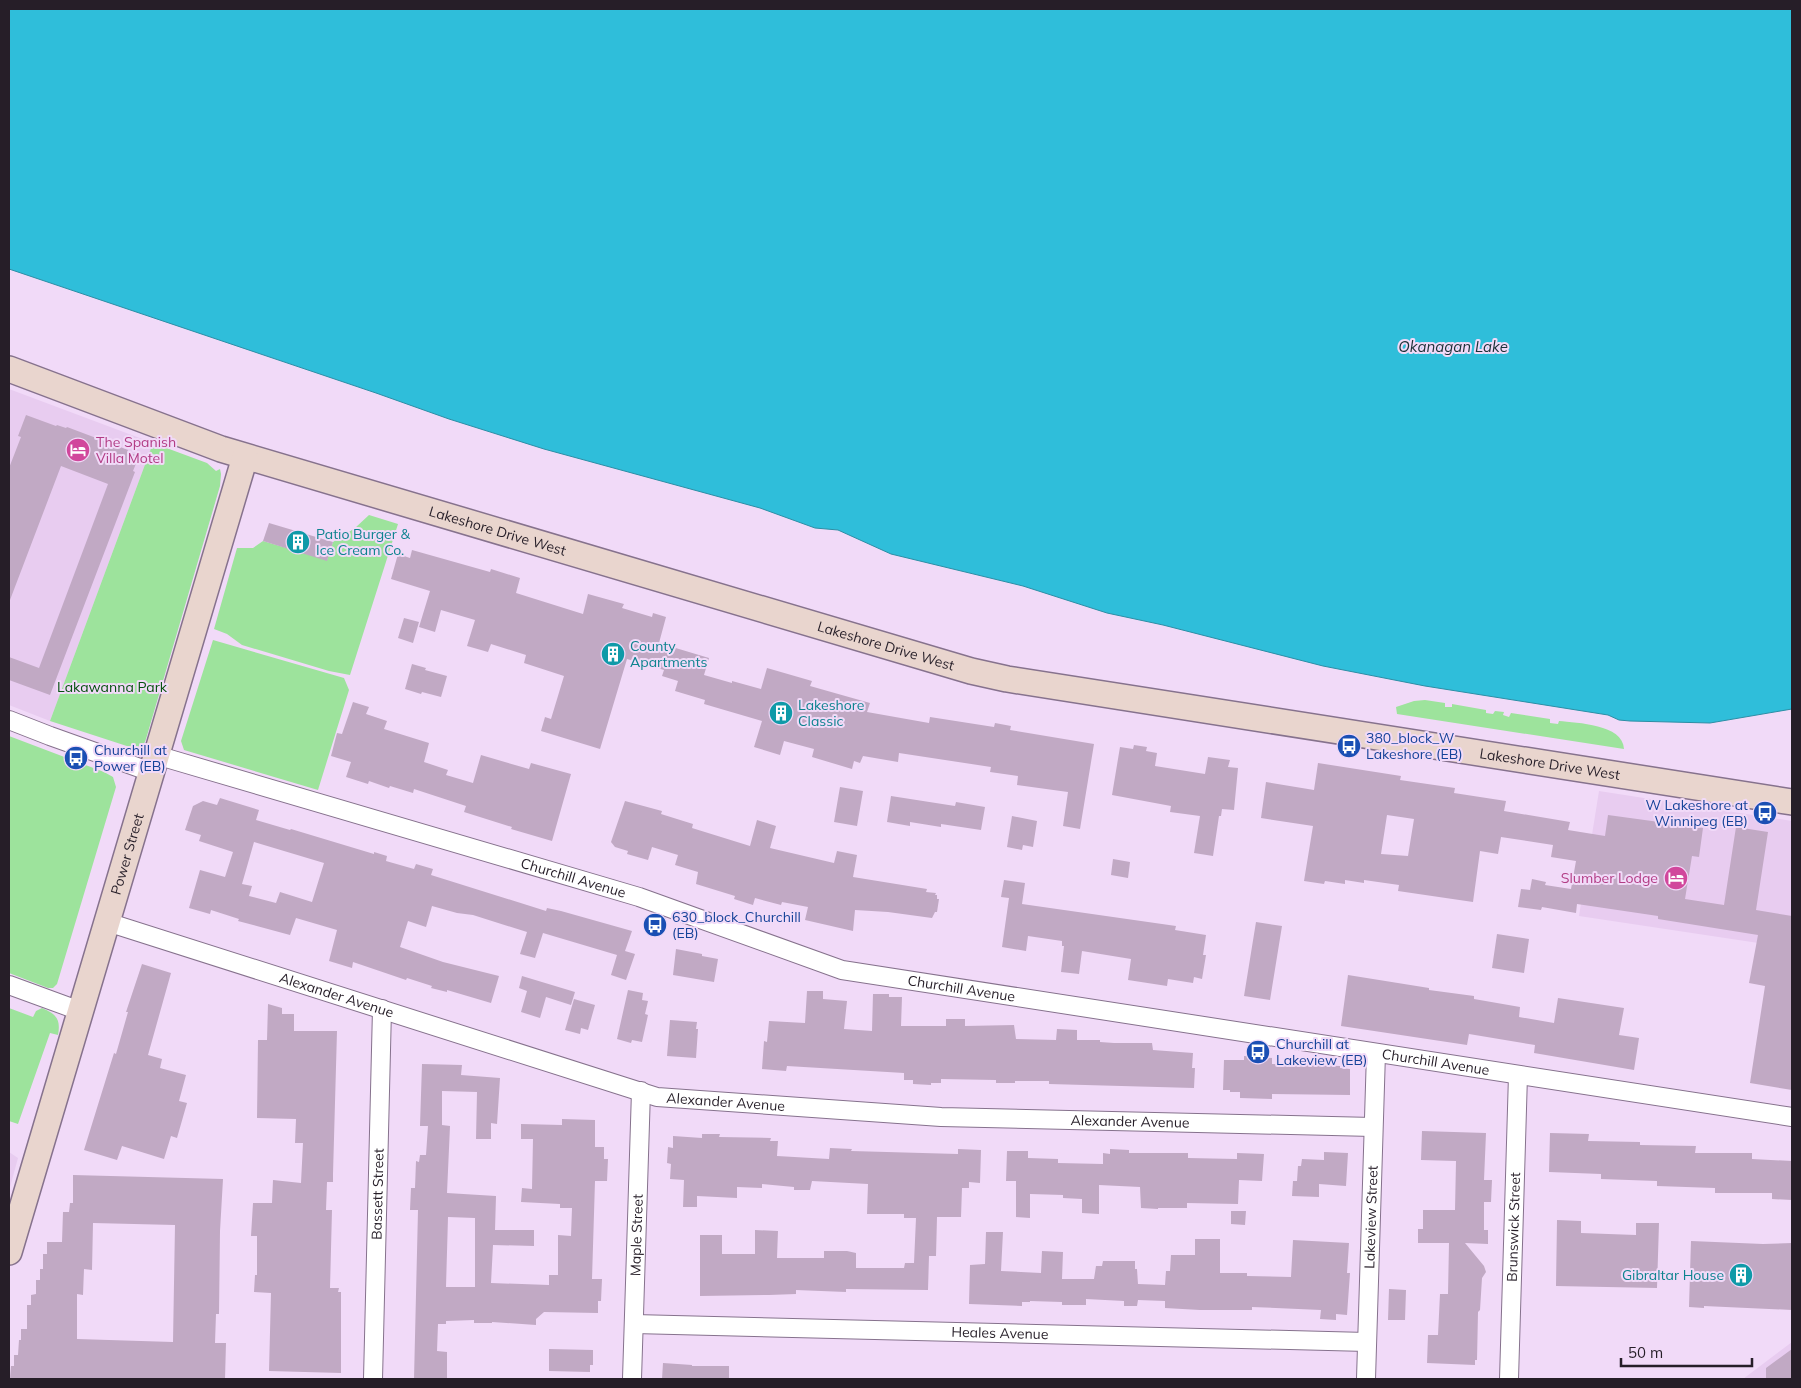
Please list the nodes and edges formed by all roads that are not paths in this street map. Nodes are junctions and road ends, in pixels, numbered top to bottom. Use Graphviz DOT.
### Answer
graph roads {
  1 [pos="9,369"];
  2 [pos="245,456"];
  3 [pos="9,720"];
  4 [pos="154,764"];
  5 [pos="1792,802"];
  6 [pos="107,922"];
  7 [pos="9,985"];
  8 [pos="382,1009"];
  9 [pos="80,1012"];
  10 [pos="1376,1053"];
  11 [pos="1518,1075"];
  12 [pos="641,1091"];
  13 [pos="1792,1117"];
  14 [pos="1373,1127"];
  15 [pos="9,1252"];
  16 [pos="634,1324"];
  17 [pos="1367,1342"];
  18 [pos="373,1379"];
  19 [pos="632,1379"];
  20 [pos="1366,1379"];
  21 [pos="1509,1379"];
  1 -- 2 [label="street, Lakeshore Drive West"];
  2 -- 4 [label="street, Power Street"];
  2 -- 5 [label="street, Lakeshore Drive West"];
  3 -- 4 [label="street, Churchill Avenue"];
  4 -- 6 [label="street, Power Street"];
  4 -- 10 [label="street, Churchill Avenue"];
  6 -- 8 [label="street, Alexander Avenue"];
  6 -- 9 [label="street, Power Street"];
  7 -- 9 [label="street"];
  8 -- 12 [label="street, Alexander Avenue"];
  8 -- 18 [label="street, Bassett Street"];
  9 -- 15 [label="street, Power Street"];
  10 -- 11 [label="street, Churchill Avenue"];
  10 -- 14 [label="street, Lakeview Street"];
  11 -- 13 [label="street, Churchill Avenue"];
  11 -- 21 [label="street, Brunswick Street"];
  12 -- 14 [label="street, Alexander Avenue"];
  12 -- 16 [label="street, Maple Street"];
  14 -- 17 [label="street, Lakeview Street"];
  16 -- 17 [label="street, Heales Avenue"];
  16 -- 19 [label="street, Maple Street"];
  17 -- 20 [label="street, Lakeview Street"];
}
